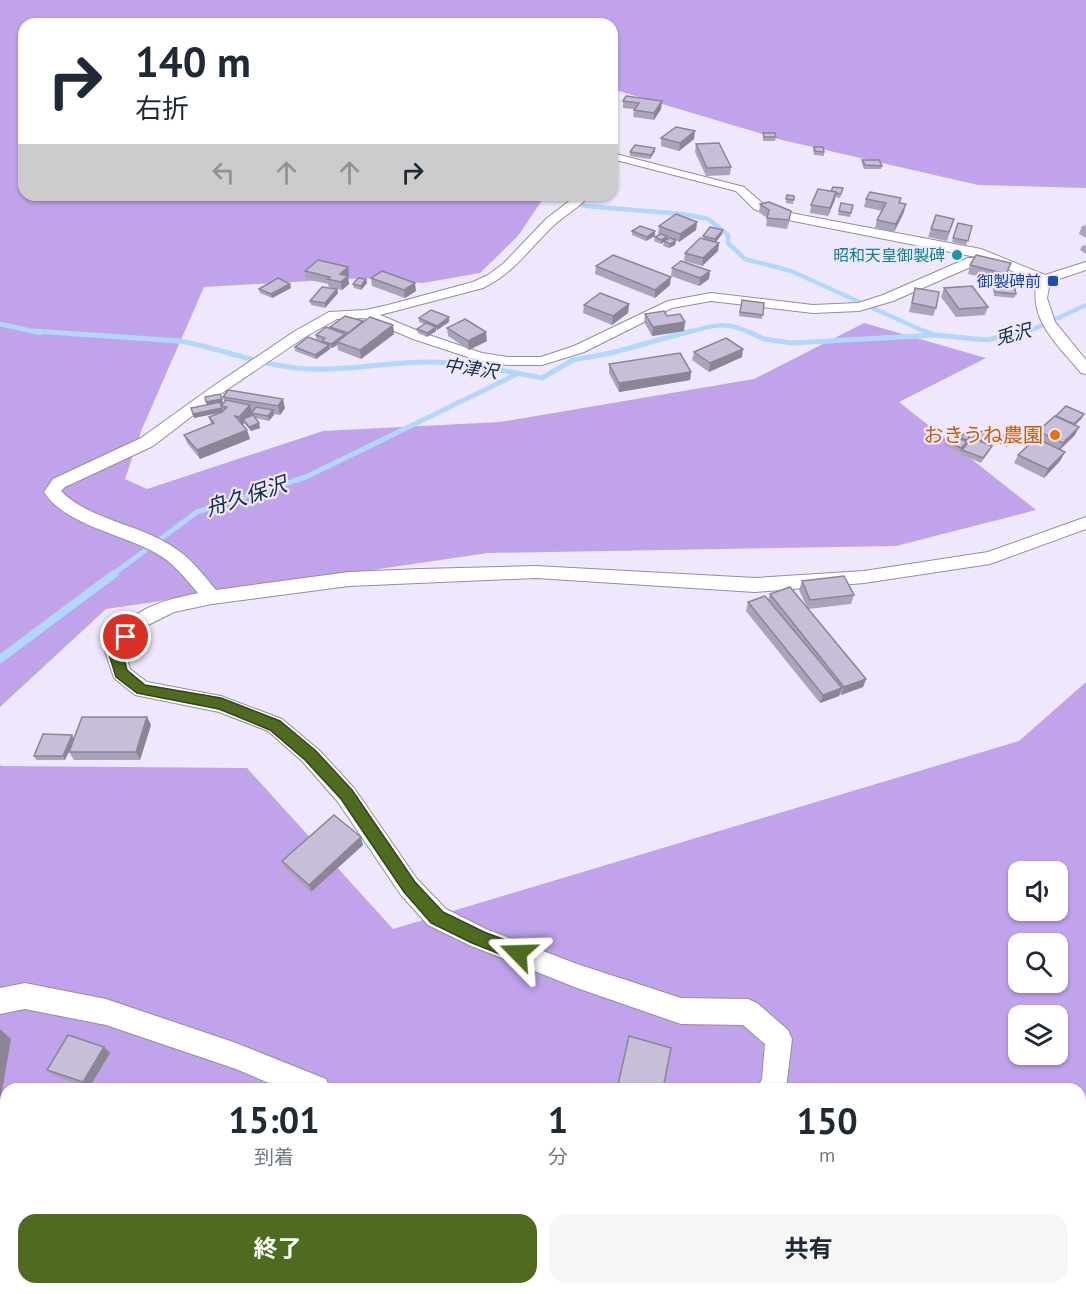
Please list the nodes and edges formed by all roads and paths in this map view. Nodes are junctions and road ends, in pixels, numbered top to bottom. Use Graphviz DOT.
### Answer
graph roads {
  1 [pos="618,162"];
  2 [pos="575,201"];
  3 [pos="1009,263"];
  4 [pos="1086,266"];
  5 [pos="1044,280"];
  6 [pos="366,314"];
  7 [pos="1086,370"];
  8 [pos="1086,524"];
  9 [pos="212,597"];
  10 [pos="0,1002"];
  11 [pos="301,1083"];
  12 [pos="775,1083"];
  1 -- 3 [label="street"];
  2 -- 6 [label="street"];
  3 -- 5 [label="street"];
  3 -- 6 [label="street"];
  4 -- 5 [label="street"];
  5 -- 7 [label="street"];
  6 -- 9 [label="street"];
  8 -- 9 [label="street"];
  9 -- 12 [label="street"];
  10 -- 11 [label="street"];
}
